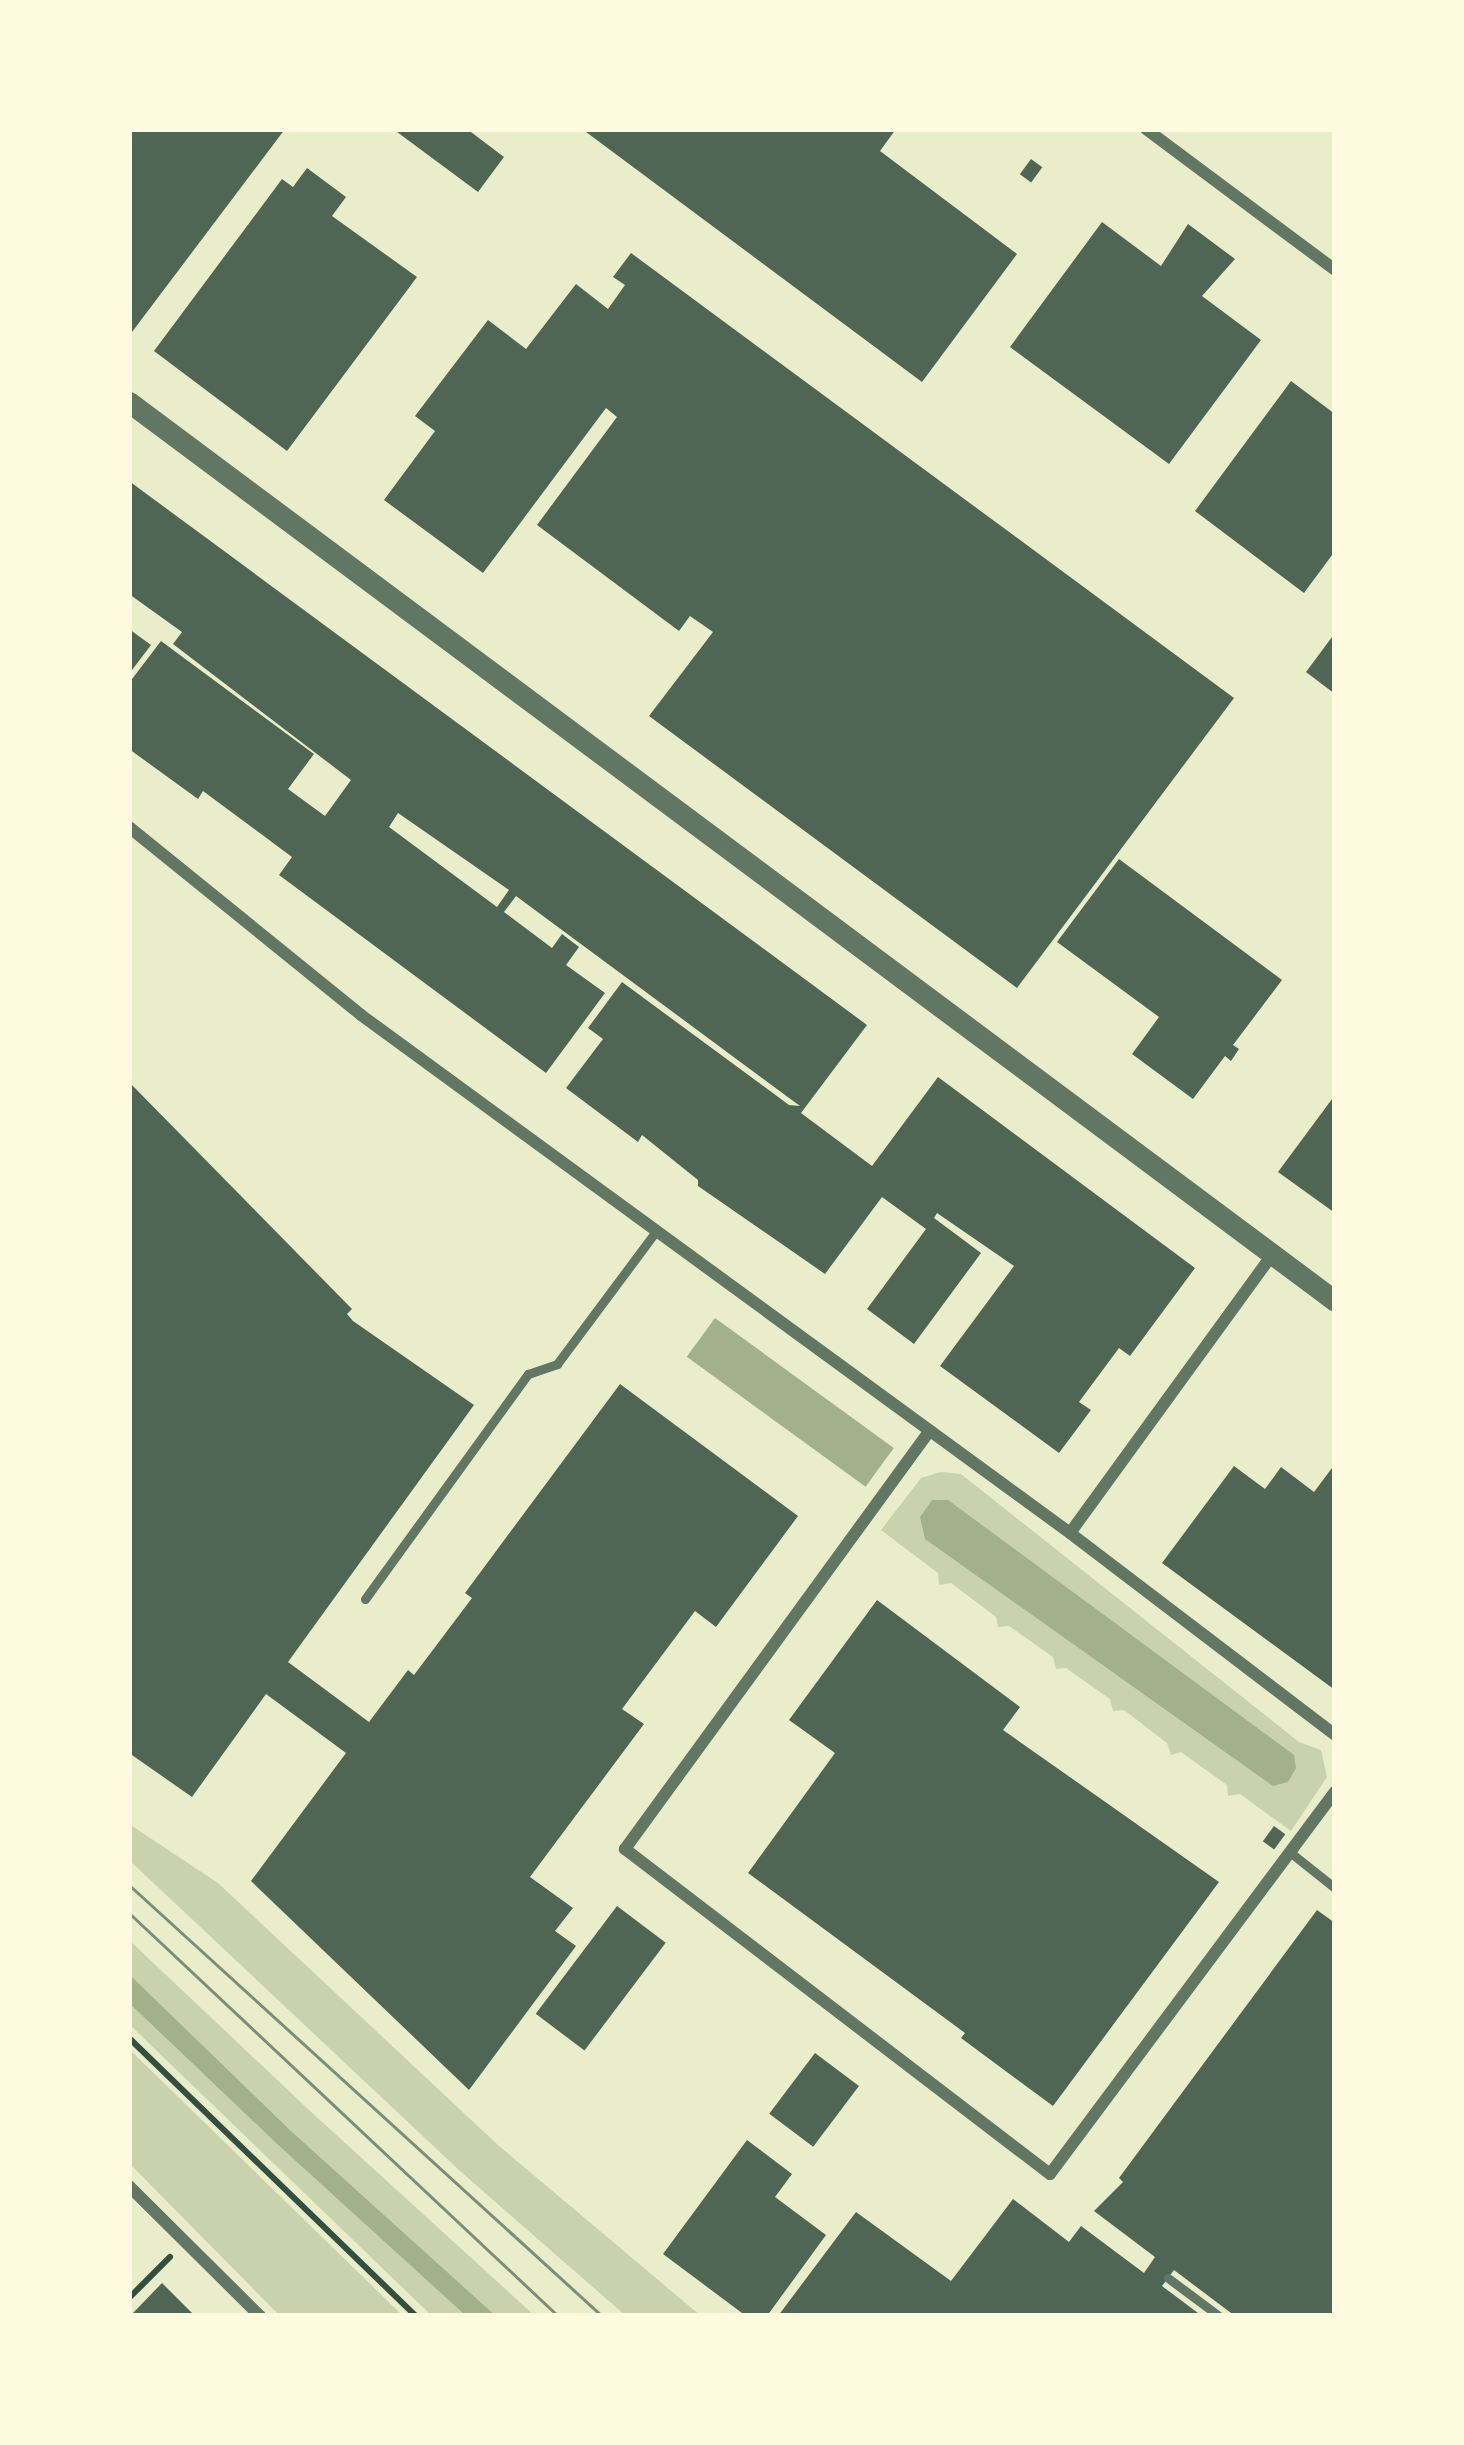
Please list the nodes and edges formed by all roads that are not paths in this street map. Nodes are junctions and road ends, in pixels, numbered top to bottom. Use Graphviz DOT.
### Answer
graph roads {
  1 [pos="1146,129"];
  2 [pos="1335,270"];
  3 [pos="129,402"];
  4 [pos="129,827"];
  5 [pos="656,1231"];
  6 [pos="1272,1255"];
  7 [pos="1335,1301"];
  8 [pos="928,1432"];
  9 [pos="1070,1533"];
  10 [pos="365,1599"];
  11 [pos="1335,1735"];
  12 [pos="1335,1792"];
  13 [pos="1291,1853"];
  14 [pos="1335,1888"];
  15 [pos="129,2186"];
  16 [pos="1168,2278"];
  17 [pos="260,2316"];
  18 [pos="1219,2316"];
  1 -- 2 [label="street"];
  3 -- 6 [label="street"];
  4 -- 5 [label="street"];
  5 -- 8 [label="street"];
  5 -- 10 [label="lane"];
  6 -- 7 [label="street"];
  6 -- 9 [label="street"];
  8 -- 9 [label="street"];
  8 -- 13 [label="street"];
  9 -- 11 [label="street"];
  12 -- 13 [label="street"];
  13 -- 14 [label="lane"];
  15 -- 17 [label="street"];
  16 -- 18 [label="lane"];
}
